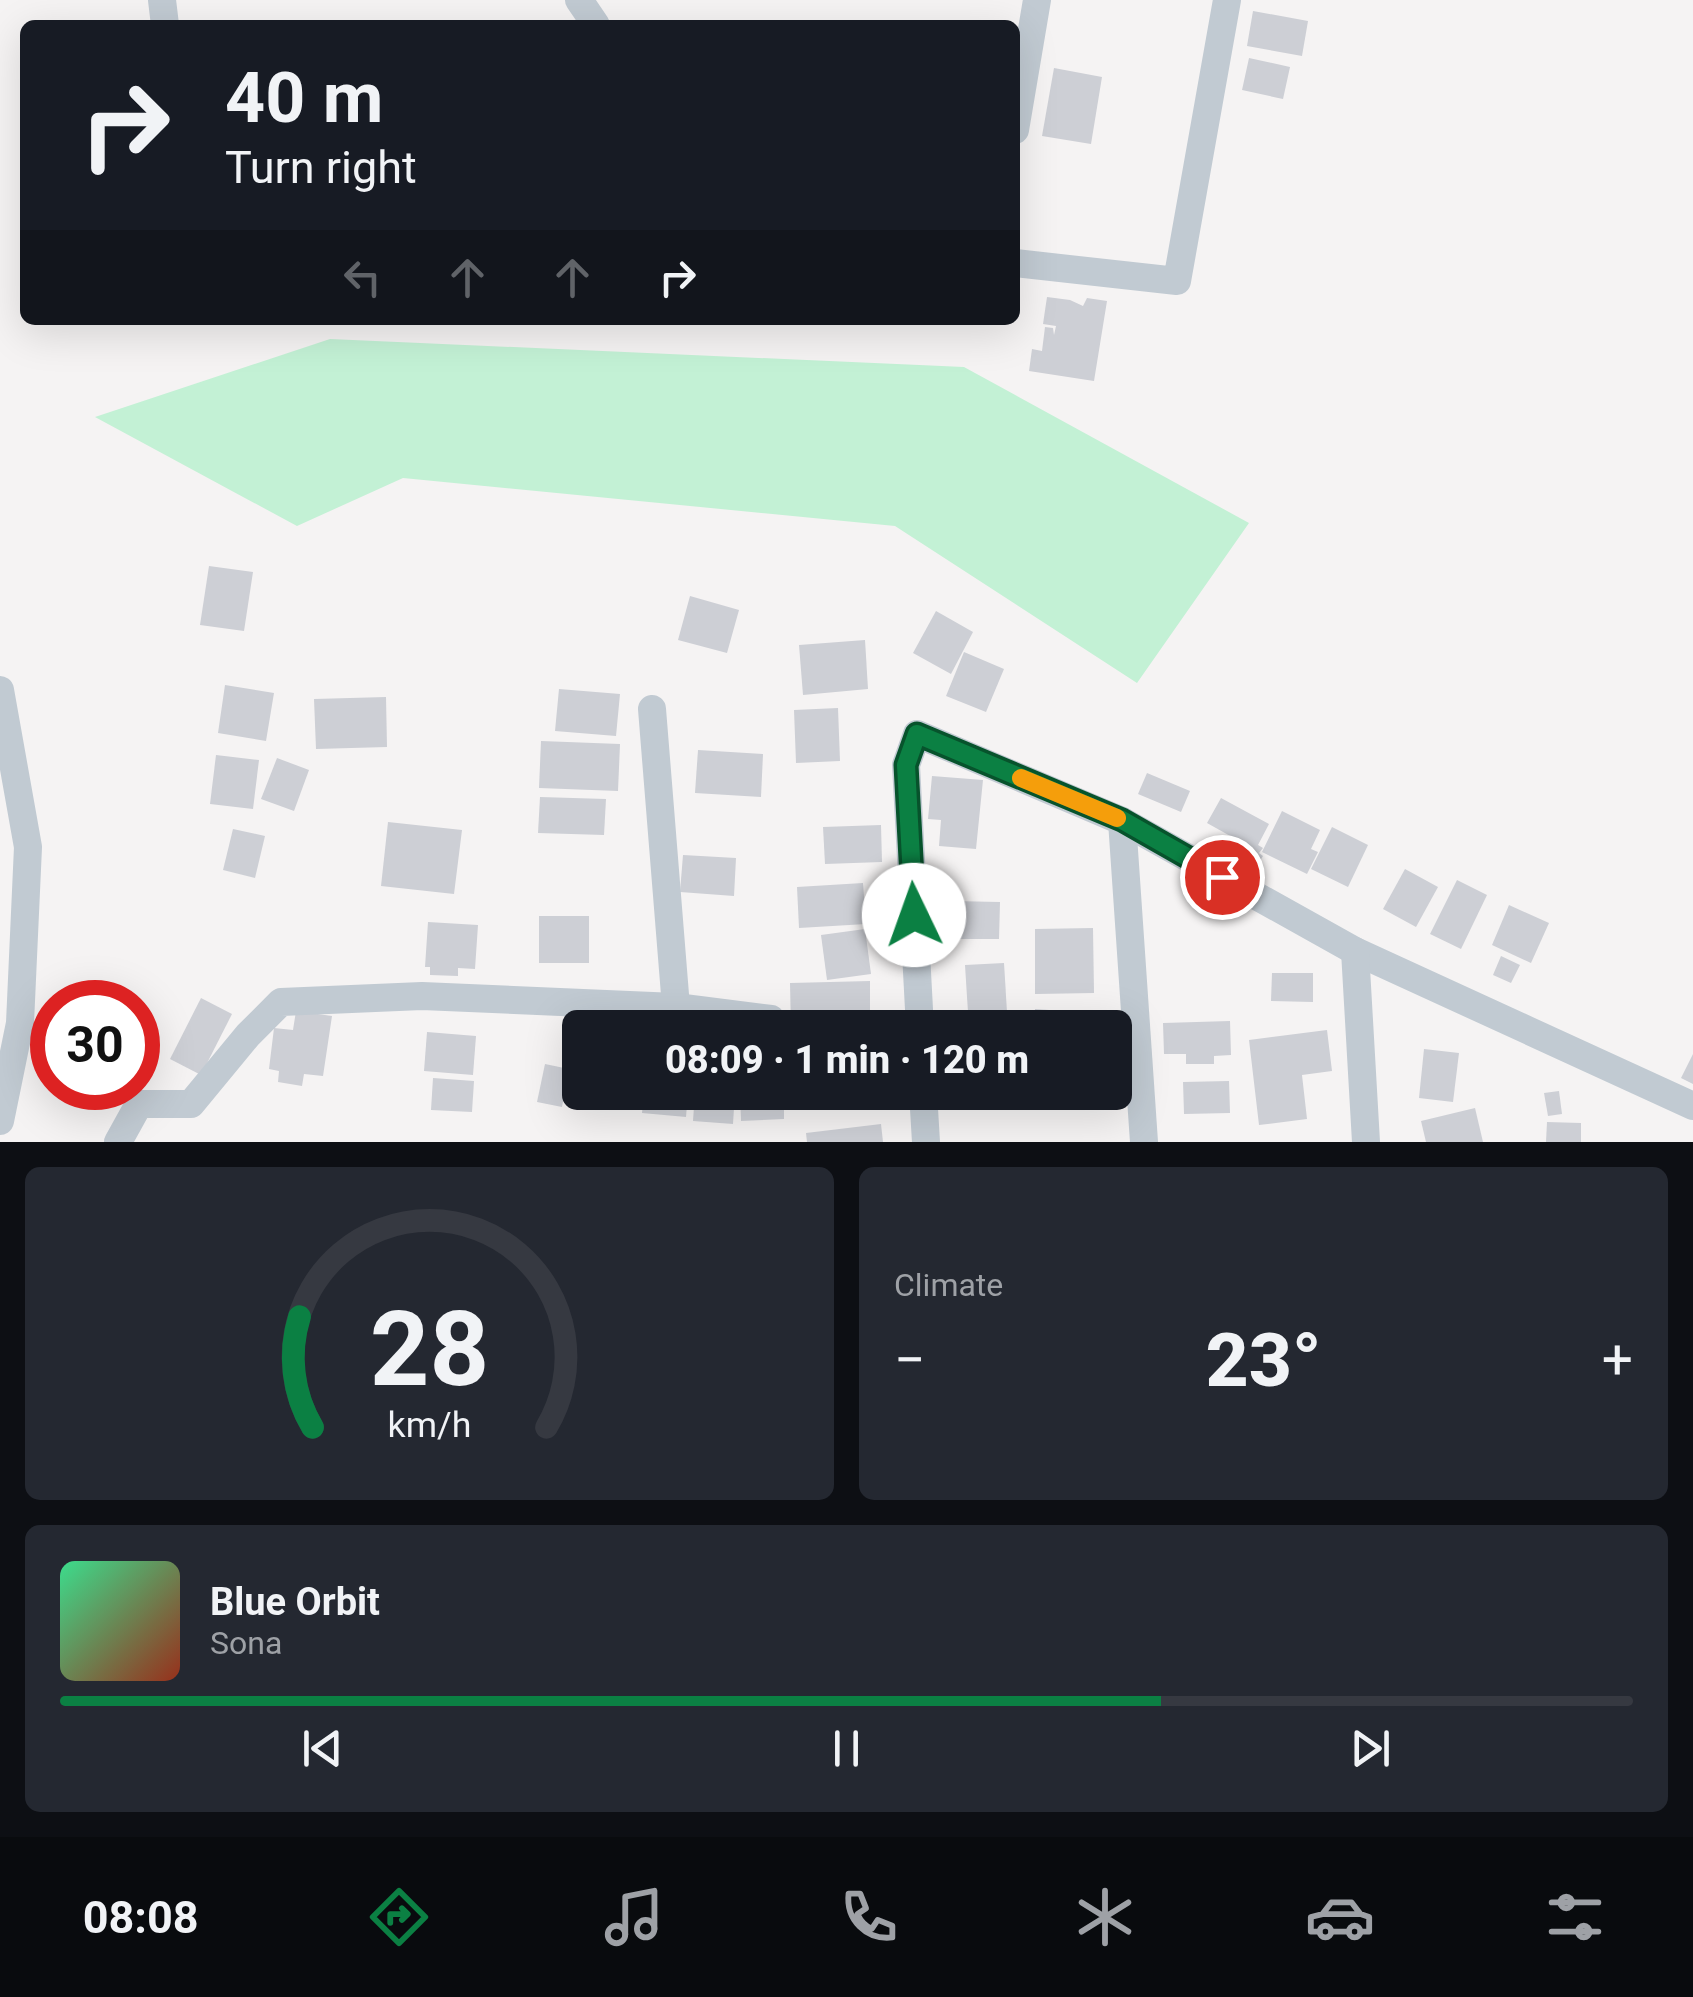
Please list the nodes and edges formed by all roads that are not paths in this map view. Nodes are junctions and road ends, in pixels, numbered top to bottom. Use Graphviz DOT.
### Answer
graph roads {
  1 [pos="1037,0"];
  2 [pos="1227,0"];
  3 [pos="1020,95"];
  4 [pos="1020,265"];
  5 [pos="0,690"];
  6 [pos="652,709"];
  7 [pos="1122,820"];
  8 [pos="1356,951"];
  9 [pos="676,1007"];
  10 [pos="700,1010"];
  11 [pos="919,1010"];
  12 [pos="1693,1106"];
  13 [pos="924,1110"];
  14 [pos="0,1121"];
  15 [pos="118,1142"];
  16 [pos="926,1142"];
  17 [pos="1144,1142"];
  18 [pos="1366,1142"];
  1 -- 3 [label="street"];
  2 -- 4 [label="street"];
  5 -- 14 [label="street"];
  6 -- 9 [label="street"];
  7 -- 8 [label="street"];
  7 -- 11 [label="street"];
  7 -- 17 [label="street"];
  8 -- 12 [label="street"];
  8 -- 18 [label="street"];
  9 -- 10 [label="street"];
  9 -- 15 [label="street"];
  13 -- 16 [label="street"];
}
